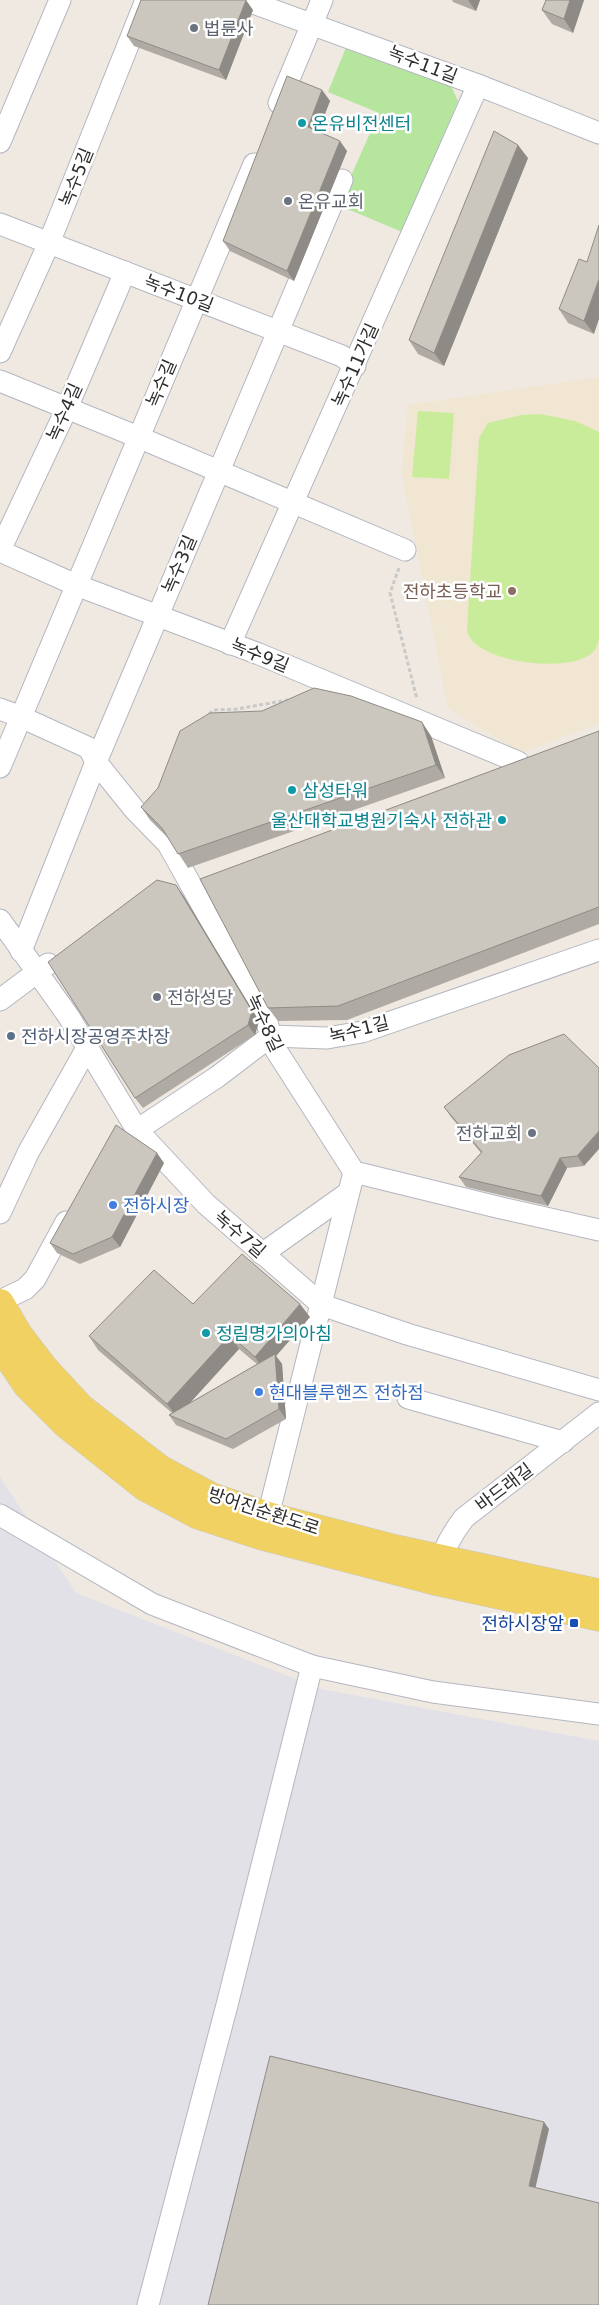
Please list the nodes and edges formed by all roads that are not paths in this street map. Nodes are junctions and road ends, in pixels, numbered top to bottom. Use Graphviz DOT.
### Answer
graph roads {
  1 [pos="60,0"];
  2 [pos="146,0"];
  3 [pos="245,0"];
  4 [pos="322,0"];
  5 [pos="313,23"];
  6 [pos="478,85"];
  7 [pos="271,121"];
  8 [pos="599,133"];
  9 [pos="0,142"];
  10 [pos="260,148"];
  11 [pos="342,180"];
  12 [pos="0,224"];
  13 [pos="49,243"];
  14 [pos="125,272"];
  15 [pos="196,300"];
  16 [pos="278,331"];
  17 [pos="0,352"];
  18 [pos="355,366"];
  19 [pos="0,381"];
  20 [pos="67,408"];
  21 [pos="138,437"];
  22 [pos="219,471"];
  23 [pos="294,502"];
  24 [pos="405,550"];
  25 [pos="0,551"];
  26 [pos="76,585"];
  27 [pos="157,616"];
  28 [pos="230,644"];
  29 [pos="0,710"];
  30 [pos="21,717"];
  31 [pos="96,762"];
  32 [pos="0,767"];
  33 [pos="490,772"];
  34 [pos="199,880"];
  35 [pos="166,884"];
  36 [pos="0,920"];
  37 [pos="599,950"];
  38 [pos="22,951"];
  39 [pos="61,955"];
  40 [pos="36,972"];
  41 [pos="0,1000"];
  42 [pos="271,1036"];
  43 [pos="87,1048"];
  44 [pos="127,1124"];
  45 [pos="354,1172"];
  46 [pos="348,1193"];
  47 [pos="73,1208"];
  48 [pos="0,1213"];
  49 [pos="599,1230"];
  50 [pos="262,1254"];
  51 [pos="0,1302"];
  52 [pos="322,1305"];
  53 [pos="0,1345"];
  54 [pos="599,1390"];
  55 [pos="408,1398"];
  56 [pos="599,1414"];
  57 [pos="563,1442"];
  58 [pos="0,1515"];
  59 [pos="268,1516"];
  60 [pos="438,1570"];
  61 [pos="599,1593"];
  62 [pos="599,1617"];
  63 [pos="312,1666"];
  64 [pos="599,1714"];
  65 [pos="148,2305"];
  1 -- 9 [label="street"];
  2 -- 13 [label="street, 녹수5길"];
  3 -- 5 [label="street, 녹수11길"];
  4 -- 5 [label="street"];
  5 -- 6 [label="street, 녹수11길"];
  5 -- 7 [label="street"];
  6 -- 8 [label="street, 녹수11길"];
  6 -- 18 [label="street, 녹수11가길"];
  10 -- 15 [label="street, 녹수길"];
  11 -- 16 [label="street, 녹수3길"];
  12 -- 13 [label="street, 녹수10길"];
  13 -- 14 [label="street, 녹수10길"];
  13 -- 17 [label="street, 녹수5길"];
  14 -- 15 [label="street, 녹수10길"];
  14 -- 20 [label="street, 녹수4길"];
  15 -- 16 [label="street, 녹수10길"];
  15 -- 21 [label="street, 녹수길"];
  16 -- 18 [label="street, 녹수10길"];
  16 -- 22 [label="street, 녹수3길"];
  18 -- 23 [label="street, 녹수11가길"];
  19 -- 20 [label="street"];
  20 -- 21 [label="street"];
  20 -- 25 [label="street, 녹수4길"];
  21 -- 22 [label="street"];
  21 -- 26 [label="street, 녹수길"];
  22 -- 23 [label="street"];
  22 -- 27 [label="street, 녹수3길"];
  23 -- 24 [label="street"];
  23 -- 28 [label="street, 녹수11가길"];
  25 -- 26 [label="street, 녹수9길"];
  26 -- 27 [label="street, 녹수9길"];
  26 -- 30 [label="street, 녹수길"];
  27 -- 28 [label="street, 녹수9길"];
  27 -- 31 [label="street, 녹수3길"];
  28 -- 33 [label="street, 녹수9길"];
  29 -- 30 [label="street, 녹수8길"];
  30 -- 31 [label="street, 녹수8길"];
  30 -- 32 [label="street, 녹수길"];
  31 -- 34 [label="street, 녹수8길"];
  31 -- 38 [label="street, 녹수3길"];
  34 -- 35 [label="street"];
  34 -- 42 [label="street, 녹수8길"];
  36 -- 38 [label="street, 녹수7길"];
  37 -- 42 [label="street, 녹수1길"];
  38 -- 40 [label="street, 녹수7길"];
  39 -- 40 [label="street"];
  40 -- 41 [label="street"];
  40 -- 43 [label="street, 녹수7길"];
  42 -- 44 [label="street"];
  42 -- 45 [label="street, 녹수8길"];
  43 -- 44 [label="street, 녹수7길"];
  43 -- 48 [label="street"];
  44 -- 50 [label="street, 녹수7길"];
  45 -- 46 [label="street"];
  45 -- 49 [label="street"];
  46 -- 50 [label="street"];
  46 -- 52 [label="street"];
  47 -- 51 [label="street"];
  50 -- 52 [label="street, 녹수7길"];
  51 -- 59 [label="main road, 방어진순환도로"];
  52 -- 54 [label="street, 녹수7길"];
  52 -- 59 [label="street"];
  53 -- 60 [label="main road, 방어진순환도로"];
  55 -- 57 [label="street"];
  56 -- 57 [label="street, 바드래길"];
  57 -- 60 [label="street, 바드래길"];
  58 -- 63 [label="street"];
  59 -- 60 [label="main road, 방어진순환도로"];
  60 -- 61 [label="main road, 방어진순환도로"];
  60 -- 62 [label="main road, 방어진순환도로"];
  63 -- 64 [label="street"];
  63 -- 65 [label="street"];
}
